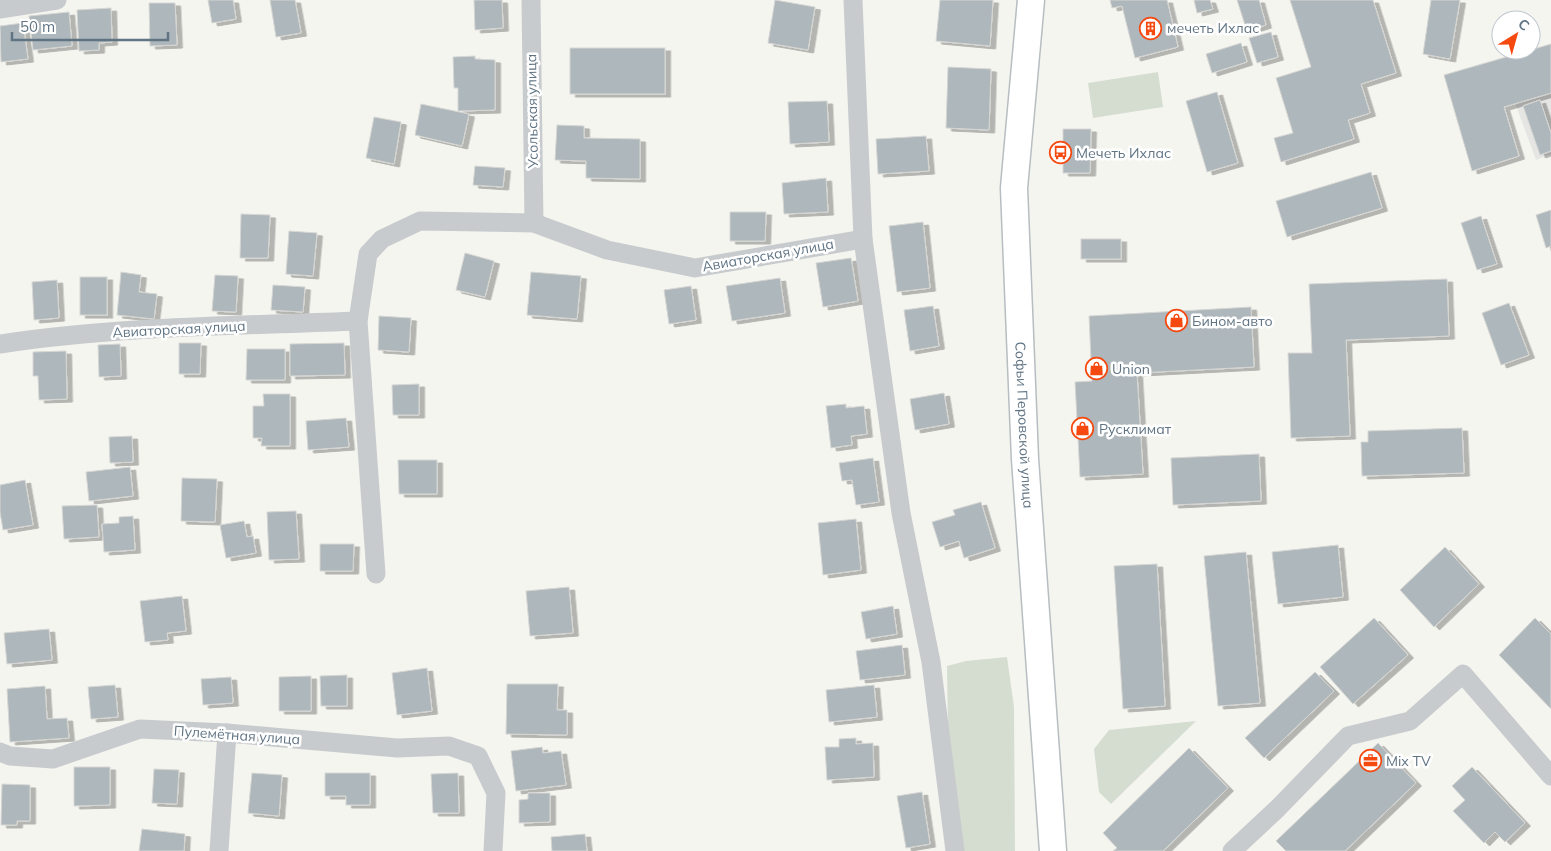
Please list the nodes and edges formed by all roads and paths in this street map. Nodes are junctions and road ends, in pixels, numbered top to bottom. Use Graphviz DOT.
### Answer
graph roads {
  1 [pos="58,0"];
  2 [pos="531,0"];
  3 [pos="853,0"];
  4 [pos="1031,0"];
  5 [pos="0,9"];
  6 [pos="534,223"];
  7 [pos="863,239"];
  8 [pos="358,321"];
  9 [pos="0,344"];
  10 [pos="376,574"];
  11 [pos="227,733"];
  12 [pos="0,752"];
  13 [pos="1551,776"];
  14 [pos="220,851"];
  15 [pos="493,851"];
  16 [pos="955,851"];
  17 [pos="1053,851"];
  18 [pos="1232,851"];
  1 -- 5 [label="street"];
  2 -- 6 [label="street, Усольская улица"];
  3 -- 7 [label="street"];
  4 -- 17 [label="main road, Софьи Перовской улица"];
  6 -- 7 [label="street, Авиаторская улица"];
  6 -- 8 [label="street, Авиаторская улица"];
  7 -- 16 [label="street"];
  8 -- 9 [label="street, Авиаторская улица"];
  8 -- 10 [label="street, Авиаторская улица"];
  11 -- 12 [label="street, Пулемётная улица"];
  11 -- 14 [label="street"];
  11 -- 15 [label="street, Пулемётная улица"];
  13 -- 18 [label="street"];
}
